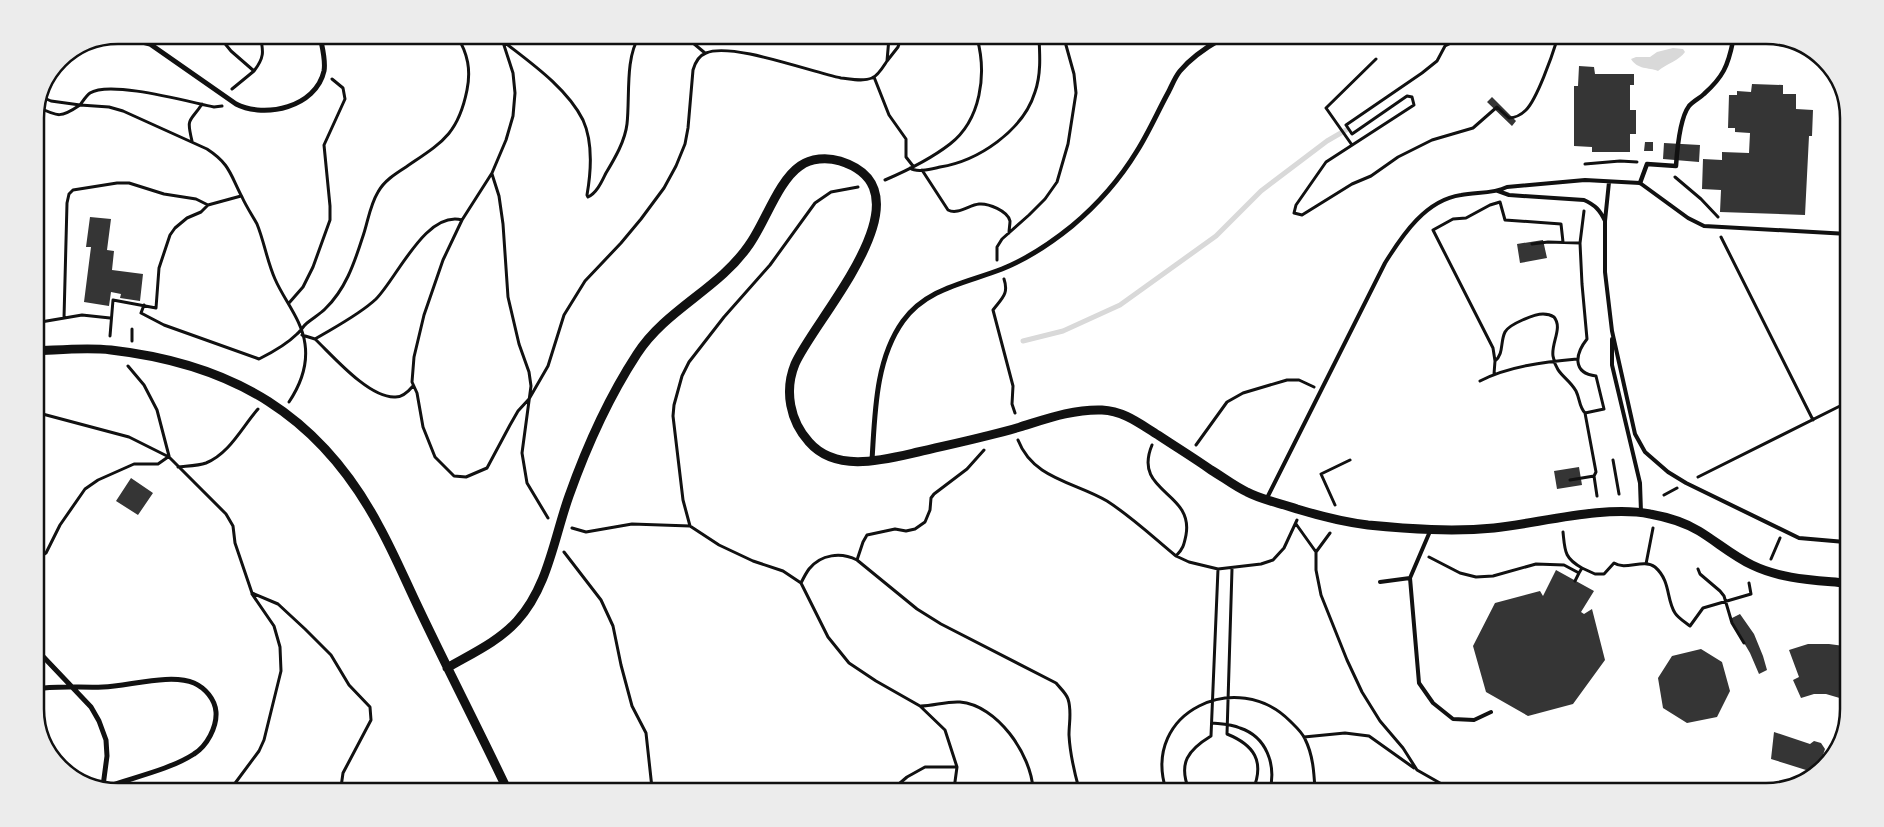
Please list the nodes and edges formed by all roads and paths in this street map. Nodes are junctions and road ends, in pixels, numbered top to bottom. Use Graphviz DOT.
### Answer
graph roads {
  1 [pos="150,44"];
  2 [pos="225,44"];
  3 [pos="262,44"];
  4 [pos="322,44"];
  5 [pos="462,44"];
  6 [pos="505,44"];
  7 [pos="508,44"];
  8 [pos="635,44"];
  9 [pos="694,44"];
  10 [pos="888,44"];
  11 [pos="899,44"];
  12 [pos="978,44"];
  13 [pos="1039,44"];
  14 [pos="1066,44"];
  15 [pos="1214,44"];
  16 [pos="1449,44"];
  17 [pos="1556,44"];
  18 [pos="1731,44"];
  19 [pos="705,53"];
  20 [pos="1376,59"];
  21 [pos="887,61"];
  22 [pos="254,71"];
  23 [pos="874,77"];
  24 [pos="320,80"];
  25 [pos="228,98"];
  26 [pos="46,99"];
  27 [pos="202,104"];
  28 [pos="80,105"];
  29 [pos="44,110"];
  30 [pos="192,142"];
  31 [pos="1352,145"];
  32 [pos="911,167"];
  33 [pos="922,170"];
  34 [pos="492,173"];
  35 [pos="885,180"];
  36 [pos="1609,182"];
  37 [pos="1640,183"];
  38 [pos="1683,183"];
  39 [pos="859,187"];
  40 [pos="1498,191"];
  41 [pos="241,196"];
  42 [pos="208,205"];
  43 [pos="1584,208"];
  44 [pos="1720,219"];
  45 [pos="462,220"];
  46 [pos="1605,221"];
  47 [pos="1009,234"];
  48 [pos="1720,234"];
  49 [pos="1840,234"];
  50 [pos="1563,242"];
  51 [pos="1580,243"];
  52 [pos="1532,244"];
  53 [pos="997,260"];
  54 [pos="1004,279"];
  55 [pos="289,303"];
  56 [pos="144,305"];
  57 [pos="64,318"];
  58 [pos="110,318"];
  59 [pos="44,321"];
  60 [pos="300,330"];
  61 [pos="1612,331"];
  62 [pos="302,335"];
  63 [pos="110,336"];
  64 [pos="315,339"];
  65 [pos="44,351"];
  66 [pos="1578,359"];
  67 [pos="1495,361"];
  68 [pos="125,362"];
  69 [pos="1554,362"];
  70 [pos="1494,374"];
  71 [pos="1480,381"];
  72 [pos="413,385"];
  73 [pos="1321,390"];
  74 [pos="529,399"];
  75 [pos="1840,405"];
  76 [pos="284,410"];
  77 [pos="265,412"];
  78 [pos="1015,413"];
  79 [pos="1585,413"];
  80 [pos="44,414"];
  81 [pos="1813,420"];
  82 [pos="987,435"];
  83 [pos="1158,435"];
  84 [pos="1018,440"];
  85 [pos="1189,455"];
  86 [pos="169,457"];
  87 [pos="872,460"];
  88 [pos="1350,460"];
  89 [pos="1613,460"];
  90 [pos="178,467"];
  91 [pos="1594,476"];
  92 [pos="1570,480"];
  93 [pos="1686,483"];
  94 [pos="1619,494"];
  95 [pos="1664,495"];
  96 [pos="1597,496"];
  97 [pos="1266,500"];
  98 [pos="1335,505"];
  99 [pos="1300,510"];
  100 [pos="1641,512"];
  101 [pos="549,519"];
  102 [pos="1296,523"];
  103 [pos="690,526"];
  104 [pos="1653,528"];
  105 [pos="1431,529"];
  106 [pos="1783,530"];
  107 [pos="586,532"];
  108 [pos="1563,532"];
  109 [pos="1330,533"];
  110 [pos="1840,542"];
  111 [pos="563,550"];
  112 [pos="1422,550"];
  113 [pos="1316,552"];
  114 [pos="44,554"];
  115 [pos="1176,556"];
  116 [pos="857,560"];
  117 [pos="1770,562"];
  118 [pos="1646,564"];
  119 [pos="1582,568"];
  120 [pos="1232,569"];
  121 [pos="1698,569"];
  122 [pos="1218,570"];
  123 [pos="1579,573"];
  124 [pos="1410,578"];
  125 [pos="1575,581"];
  126 [pos="1380,582"];
  127 [pos="801,583"];
  128 [pos="1749,583"];
  129 [pos="1840,583"];
  130 [pos="252,593"];
  131 [pos="1725,601"];
  132 [pos="1744,643"];
  133 [pos="44,657"];
  134 [pos="447,668"];
  135 [pos="72,687"];
  136 [pos="44,688"];
  137 [pos="920,706"];
  138 [pos="1491,712"];
  139 [pos="1212,723"];
  140 [pos="1227,725"];
  141 [pos="1304,737"];
  142 [pos="957,767"];
  143 [pos="1417,770"];
  144 [pos="104,782"];
  145 [pos="118,783"];
  146 [pos="235,783"];
  147 [pos="342,783"];
  148 [pos="504,783"];
  149 [pos="651,783"];
  150 [pos="900,783"];
  151 [pos="955,783"];
  152 [pos="1032,783"];
  153 [pos="1077,783"];
  154 [pos="1164,783"];
  155 [pos="1186,783"];
  156 [pos="1256,783"];
  157 [pos="1271,783"];
  158 [pos="1314,783"];
  159 [pos="1440,783"];
  1 -- 25 [label="street"];
  2 -- 22 [label="path"];
  3 -- 22 [label="path"];
  4 -- 24 [label="street"];
  5 -- 60 [label="path"];
  6 -- 34 [label="path"];
  7 -- 8 [label="path"];
  9 -- 19 [label="path"];
  10 -- 21 [label="path"];
  11 -- 21 [label="path"];
  12 -- 32 [label="path"];
  13 -- 33 [label="path"];
  14 -- 47 [label="path"];
  15 -- 87 [label="street"];
  16 -- 31 [label="path"];
  17 -- 31 [label="path"];
  18 -- 37 [label="street"];
  19 -- 23 [label="path"];
  19 -- 74 [label="path"];
  20 -- 31 [label="path"];
  21 -- 23 [label="path"];
  22 -- 25 [label="path"];
  23 -- 32 [label="path"];
  24 -- 25 [label="street"];
  24 -- 55 [label="path"];
  25 -- 27 [label="path"];
  26 -- 28 [label="path"];
  27 -- 28 [label="path"];
  27 -- 30 [label="path"];
  28 -- 29 [label="path"];
  28 -- 30 [label="path"];
  30 -- 41 [label="path"];
  32 -- 33 [label="path"];
  32 -- 35 [label="path"];
  33 -- 47 [label="path"];
  34 -- 45 [label="path"];
  34 -- 74 [label="path"];
  36 -- 37 [label="lane"];
  36 -- 40 [label="lane"];
  36 -- 46 [label="lane"];
  37 -- 49 [label="lane"];
  38 -- 44 [label="path"];
  39 -- 103 [label="path"];
  40 -- 46 [label="lane"];
  40 -- 73 [label="lane"];
  41 -- 42 [label="path"];
  41 -- 55 [label="path"];
  42 -- 56 [label="path"];
  42 -- 57 [label="path"];
  43 -- 51 [label="path"];
  45 -- 64 [label="path"];
  45 -- 72 [label="path"];
  46 -- 61 [label="lane"];
  47 -- 53 [label="path"];
  48 -- 81 [label="path"];
  50 -- 51 [label="path"];
  50 -- 52 [label="path"];
  50 -- 67 [label="path"];
  51 -- 66 [label="path"];
  54 -- 78 [label="path"];
  55 -- 60 [label="path"];
  56 -- 58 [label="path"];
  56 -- 60 [label="path"];
  57 -- 58 [label="path"];
  57 -- 59 [label="path"];
  58 -- 63 [label="path"];
  60 -- 62 [label="path"];
  61 -- 93 [label="lane"];
  61 -- 100 [label="lane"];
  62 -- 64 [label="path"];
  62 -- 76 [label="path"];
  64 -- 72 [label="path"];
  65 -- 76 [label="street"];
  66 -- 69 [label="path"];
  66 -- 79 [label="path"];
  67 -- 69 [label="path"];
  67 -- 70 [label="path"];
  68 -- 86 [label="path"];
  69 -- 70 [label="path"];
  69 -- 79 [label="path"];
  70 -- 71 [label="path"];
  72 -- 74 [label="path"];
  73 -- 85 [label="path"];
  73 -- 97 [label="lane"];
  74 -- 101 [label="path"];
  75 -- 81 [label="path"];
  76 -- 134 [label="street"];
  77 -- 90 [label="path"];
  79 -- 91 [label="path"];
  80 -- 86 [label="path"];
  81 -- 93 [label="path"];
  82 -- 83 [label="street"];
  82 -- 87 [label="street"];
  82 -- 116 [label="path"];
  83 -- 85 [label="street"];
  83 -- 115 [label="path"];
  84 -- 115 [label="path"];
  85 -- 97 [label="street"];
  86 -- 90 [label="path"];
  86 -- 114 [label="path"];
  87 -- 134 [label="street"];
  88 -- 98 [label="path"];
  89 -- 94 [label="path"];
  90 -- 130 [label="path"];
  91 -- 92 [label="path"];
  91 -- 96 [label="path"];
  93 -- 95 [label="path"];
  93 -- 106 [label="lane"];
  97 -- 99 [label="street"];
  99 -- 102 [label="path"];
  99 -- 105 [label="street"];
  100 -- 105 [label="street"];
  100 -- 129 [label="street"];
  102 -- 113 [label="path"];
  102 -- 120 [label="path"];
  103 -- 107 [label="path"];
  103 -- 127 [label="path"];
  104 -- 118 [label="path"];
  105 -- 112 [label="lane"];
  106 -- 110 [label="lane"];
  106 -- 117 [label="path"];
  108 -- 119 [label="path"];
  109 -- 113 [label="path"];
  111 -- 149 [label="path"];
  112 -- 123 [label="path"];
  112 -- 124 [label="lane"];
  113 -- 143 [label="path"];
  115 -- 122 [label="path"];
  116 -- 127 [label="path"];
  116 -- 153 [label="path"];
  118 -- 119 [label="path"];
  118 -- 131 [label="path"];
  119 -- 123 [label="path"];
  120 -- 122 [label="path"];
  120 -- 140 [label="path"];
  121 -- 131 [label="path"];
  122 -- 139 [label="path"];
  123 -- 125 [label="path"];
  124 -- 126 [label="lane"];
  124 -- 138 [label="lane"];
  127 -- 137 [label="path"];
  128 -- 131 [label="path"];
  130 -- 146 [label="path"];
  130 -- 147 [label="path"];
  131 -- 132 [label="path"];
  133 -- 135 [label="street"];
  134 -- 148 [label="street"];
  135 -- 136 [label="street"];
  135 -- 144 [label="street"];
  135 -- 145 [label="street"];
  137 -- 142 [label="path"];
  137 -- 152 [label="path"];
  139 -- 140 [label="path"];
  139 -- 155 [label="path"];
  140 -- 156 [label="path"];
  140 -- 157 [label="path"];
  141 -- 143 [label="path"];
  141 -- 154 [label="path"];
  141 -- 158 [label="path"];
  142 -- 150 [label="path"];
  142 -- 151 [label="path"];
  143 -- 159 [label="path"];
}
